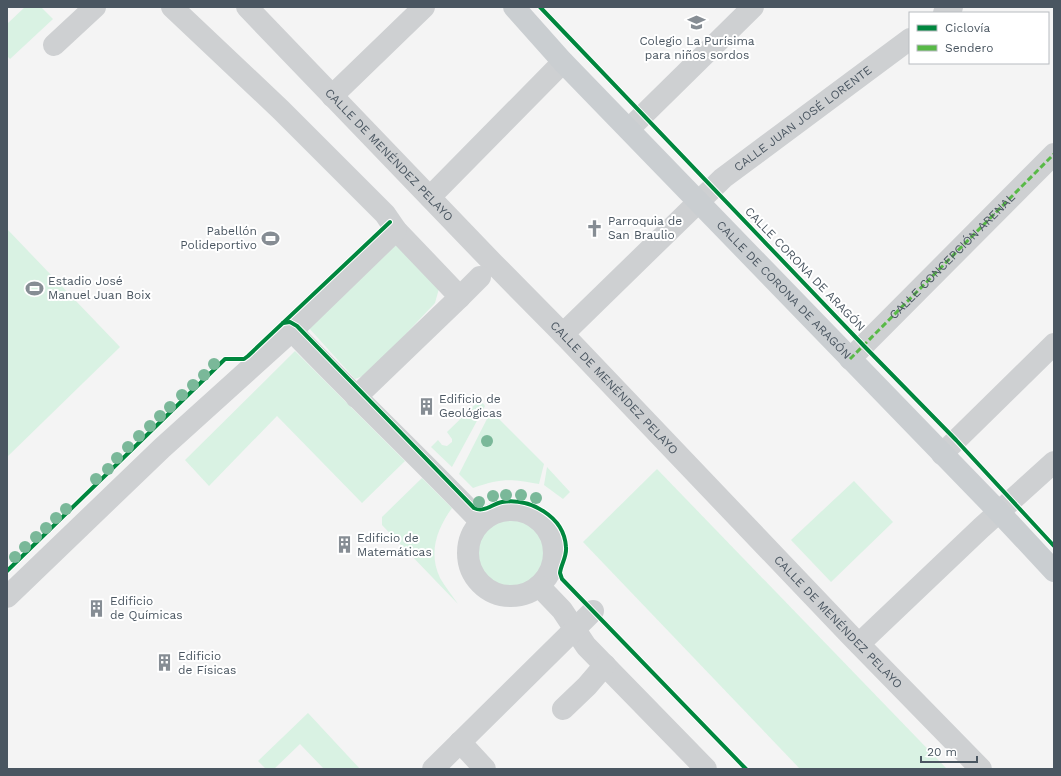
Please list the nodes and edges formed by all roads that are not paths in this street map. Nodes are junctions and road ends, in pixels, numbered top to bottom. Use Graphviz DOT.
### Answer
graph roads {
  1 [pos="95,7"];
  2 [pos="172,7"];
  3 [pos="247,7"];
  4 [pos="424,7"];
  5 [pos="514,7"];
  6 [pos="753,7"];
  7 [pos="909,39"];
  8 [pos="54,45"];
  9 [pos="563,62"];
  10 [pos="332,96"];
  11 [pos="629,130"];
  12 [pos="1054,154"];
  13 [pos="430,197"];
  14 [pos="699,202"];
  15 [pos="396,230"];
  16 [pos="480,276"];
  17 [pos="460,297"];
  18 [pos="292,331"];
  19 [pos="563,334"];
  20 [pos="1054,344"];
  21 [pos="850,359"];
  22 [pos="356,397"];
  23 [pos="942,454"];
  24 [pos="1054,462"];
  25 [pos="999,512"];
  26 [pos="481,522"];
  27 [pos="1054,571"];
  28 [pos="539,586"];
  29 [pos="7,597"];
  30 [pos="594,611"];
  31 [pos="574,630"];
  32 [pos="859,644"];
  33 [pos="605,665"];
  34 [pos="564,709"];
  35 [pos="460,742"];
  36 [pos="433,769"];
  37 [pos="485,769"];
  38 [pos="706,769"];
  39 [pos="981,769"];
  1 -- 8 [label="street"];
  2 -- 15 [label="street"];
  3 -- 10 [label="street, CALLE DE MENÉNDEZ PELAYO"];
  4 -- 10 [label="street"];
  5 -- 9 [label="main road, CALLE DE CORONA DE ARAGÓN"];
  6 -- 11 [label="street"];
  7 -- 14 [label="street, CALLE JUAN JOSÉ LORENTE"];
  9 -- 11 [label="main road, CALLE DE CORONA DE ARAGÓN"];
  9 -- 13 [label="street"];
  10 -- 13 [label="street, CALLE DE MENÉNDEZ PELAYO"];
  11 -- 14 [label="main road, CALLE DE CORONA DE ARAGÓN"];
  12 -- 21 [label="street, CALLE CONCEPCIÓN ARENAL"];
  13 -- 19 [label="street, CALLE DE MENÉNDEZ PELAYO"];
  14 -- 19 [label="street, CALLE JUAN JOSÉ LORENTE"];
  14 -- 21 [label="main road, CALLE DE CORONA DE ARAGÓN"];
  15 -- 17 [label="street"];
  15 -- 18 [label="street"];
  16 -- 17 [label="street"];
  17 -- 22 [label="street"];
  18 -- 22 [label="street"];
  18 -- 29 [label="street"];
  19 -- 32 [label="street, CALLE DE MENÉNDEZ PELAYO"];
  20 -- 23 [label="street"];
  21 -- 23 [label="main road, CALLE DE CORONA DE ARAGÓN"];
  22 -- 26 [label="street"];
  23 -- 25 [label="main road, CALLE DE CORONA DE ARAGÓN"];
  24 -- 25 [label="street"];
  25 -- 27 [label="main road, CALLE DE CORONA DE ARAGÓN"];
  25 -- 32 [label="street"];
  26 -- 28 [label="street"];
  26 -- 28 [label="street"];
  28 -- 31 [label="street"];
  30 -- 31 [label="street"];
  31 -- 33 [label="street"];
  31 -- 35 [label="street"];
  32 -- 39 [label="street, CALLE DE MENÉNDEZ PELAYO"];
  33 -- 34 [label="street"];
  33 -- 38 [label="street"];
  35 -- 36 [label="street"];
  35 -- 37 [label="street"];
}
